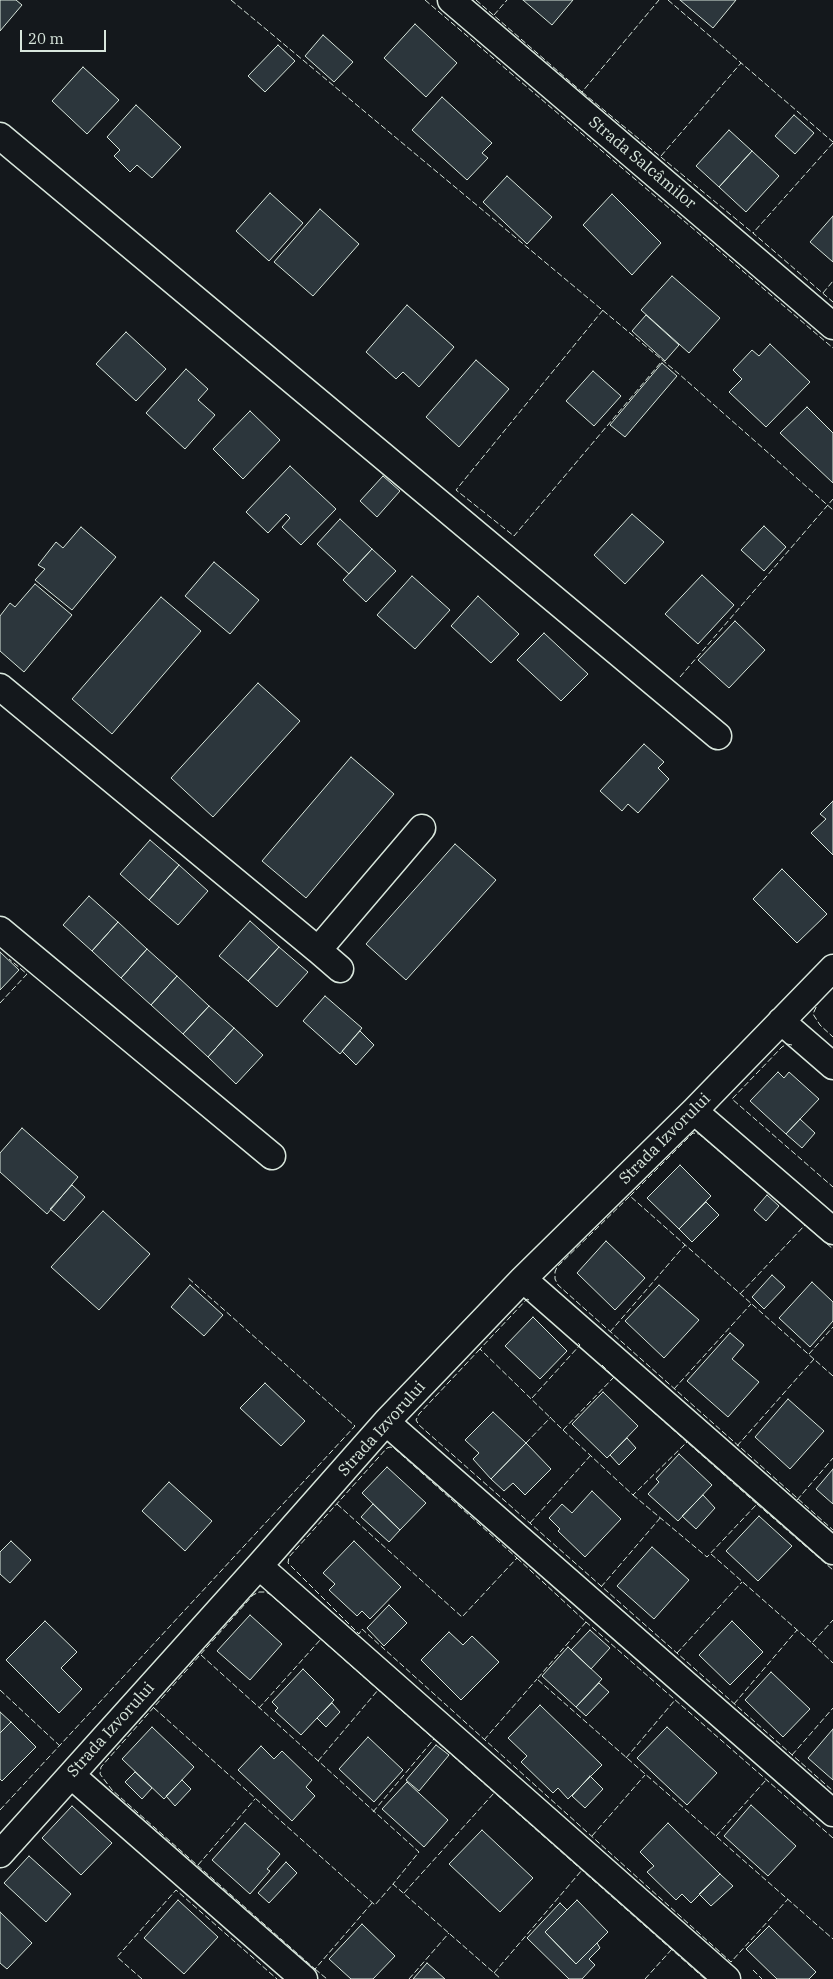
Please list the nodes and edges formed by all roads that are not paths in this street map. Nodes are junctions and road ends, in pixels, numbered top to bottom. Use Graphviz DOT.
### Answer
graph roads {
  1 [pos="451,0"];
  2 [pos="0,136"];
  3 [pos="833,326"];
  4 [pos="0,687"];
  5 [pos="718,736"];
  6 [pos="422,828"];
  7 [pos="0,930"];
  8 [pos="318,950"];
  9 [pos="340,968"];
  10 [pos="833,968"];
  11 [pos="781,1021"];
  12 [pos="833,1066"];
  13 [pos="694,1111"];
  14 [pos="272,1156"];
  15 [pos="833,1231"];
  16 [pos="523,1279"];
  17 [pos="386,1422"];
  18 [pos="833,1551"];
  19 [pos="259,1566"];
  20 [pos="71,1775"];
  21 [pos="833,1813"];
  22 [pos="2,1847"];
  23 [pos="304,1979"];
  24 [pos="727,1979"];
  1 -- 3 [label="street, Strada Salcâmilor"];
  2 -- 5 [label="street"];
  4 -- 8 [label="street"];
  6 -- 8 [label="street"];
  7 -- 14 [label="street"];
  8 -- 9 [label="street"];
  10 -- 11 [label="street, Strada Izvorului"];
  11 -- 12 [label="street"];
  11 -- 13 [label="street, Strada Izvorului"];
  13 -- 15 [label="street"];
  13 -- 16 [label="street, Strada Izvorului"];
  16 -- 17 [label="street, Strada Izvorului"];
  16 -- 18 [label="street"];
  17 -- 19 [label="street, Strada Izvorului"];
  17 -- 21 [label="street"];
  19 -- 20 [label="street, Strada Izvorului"];
  19 -- 24 [label="street"];
  20 -- 22 [label="street, Strada Izvorului"];
  20 -- 23 [label="street"];
}
